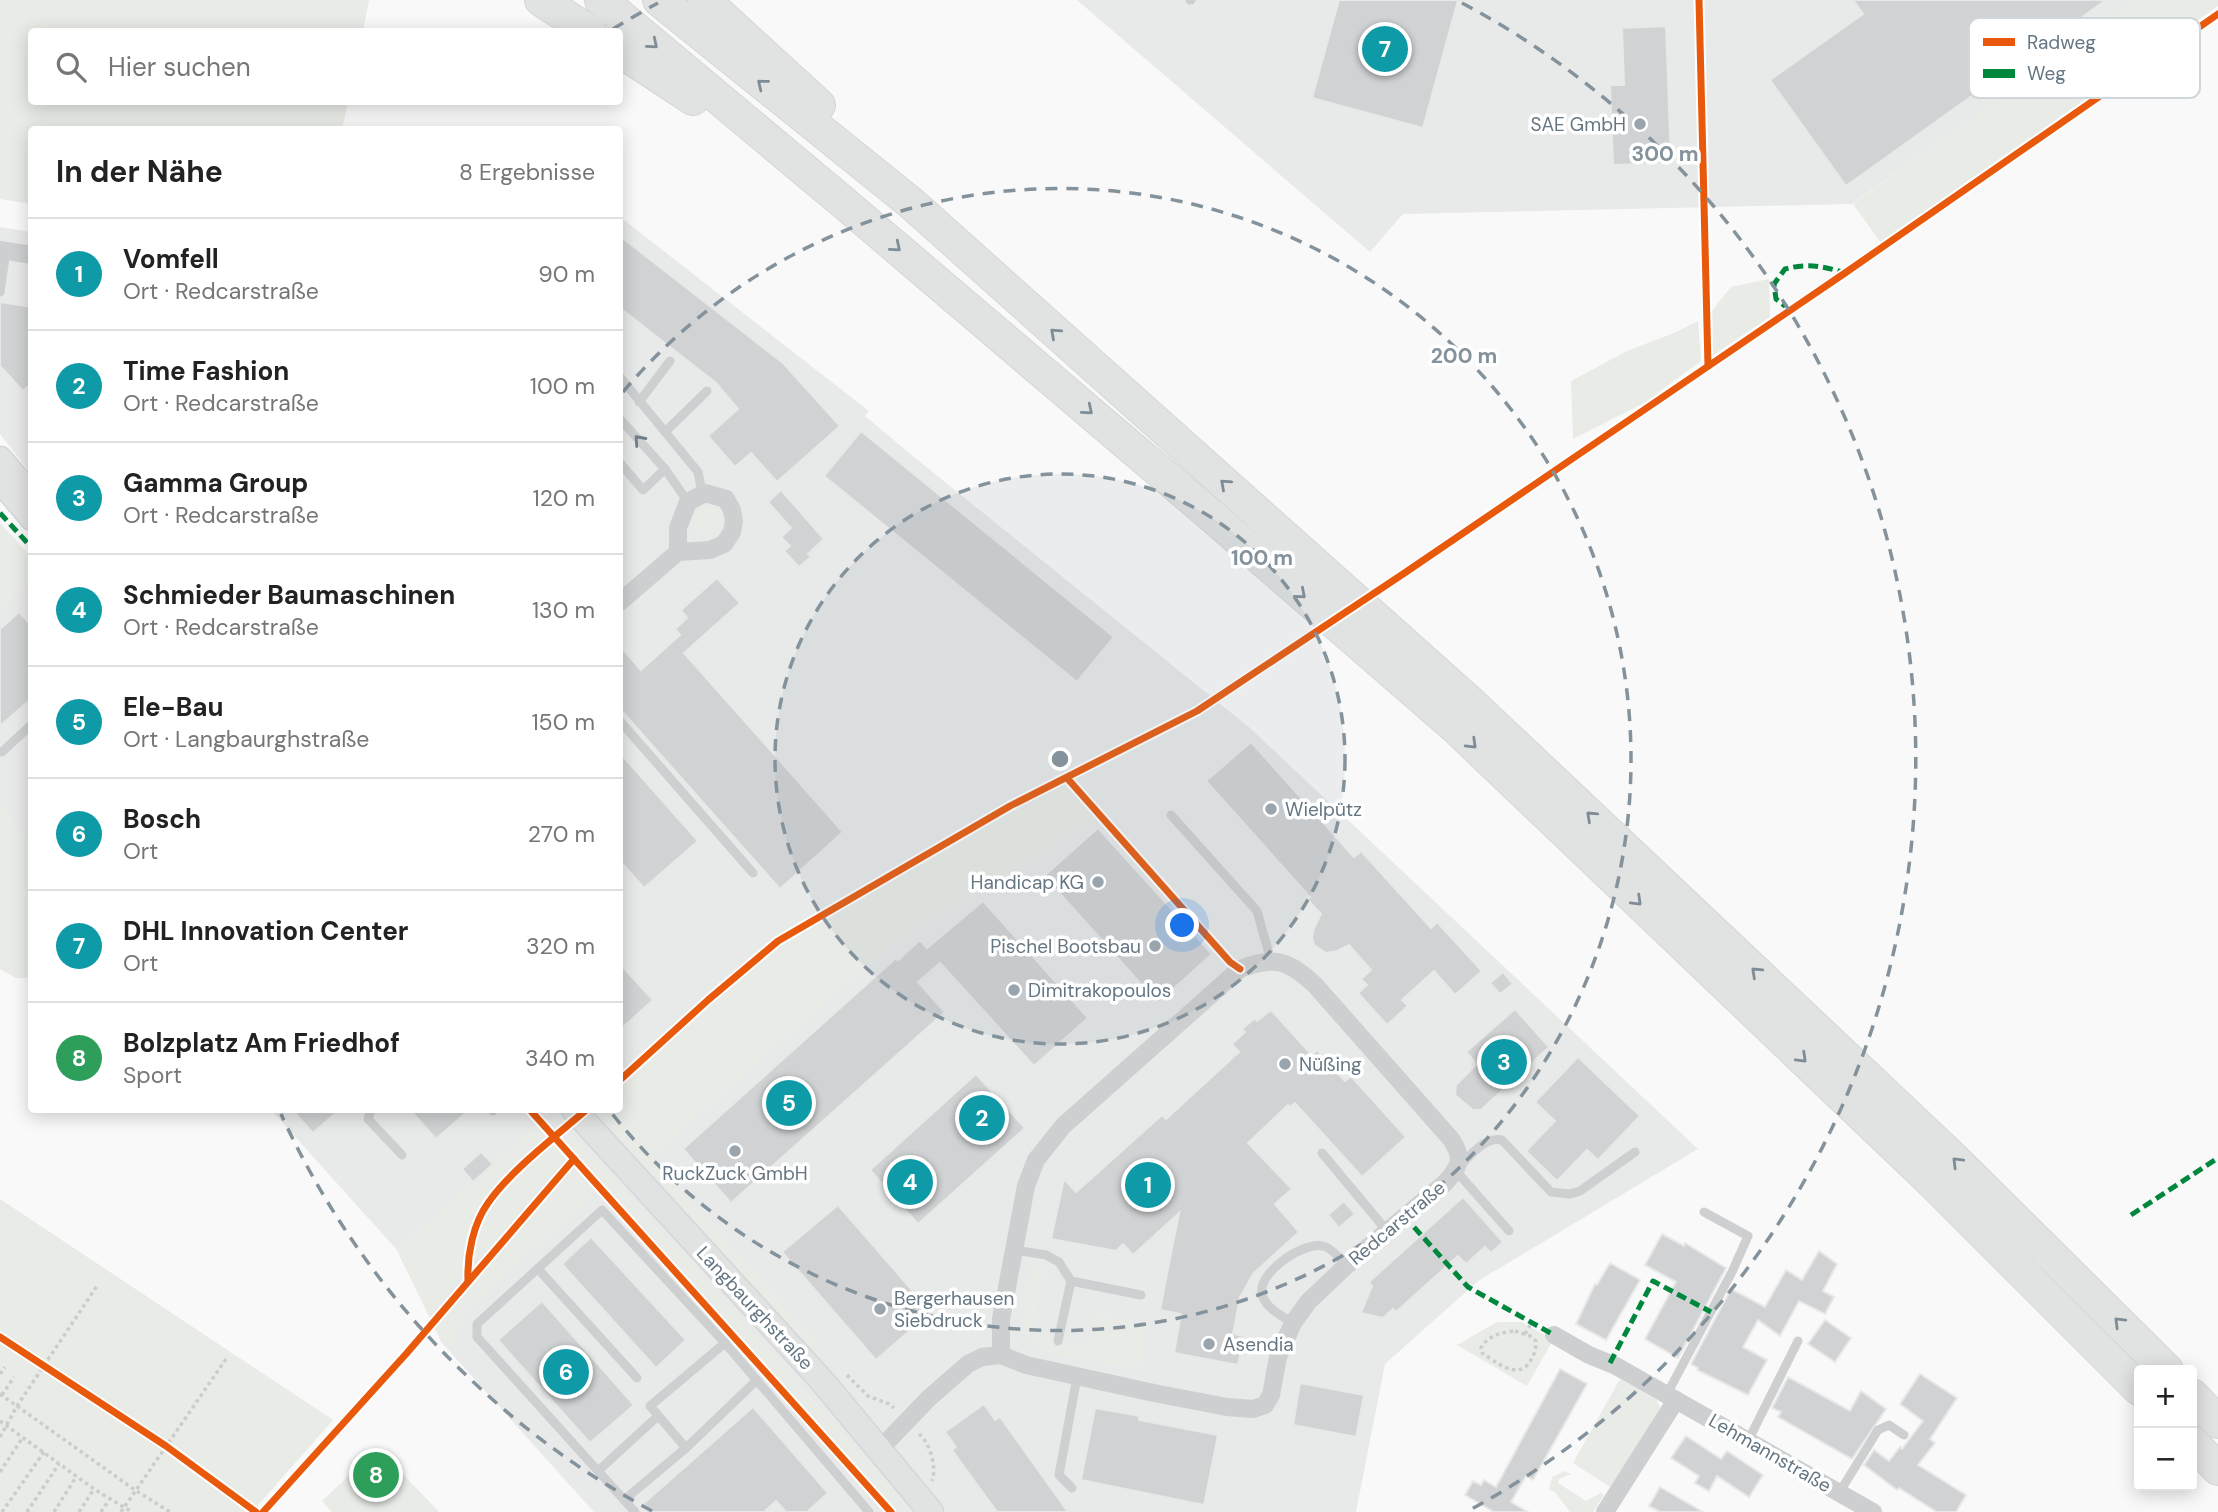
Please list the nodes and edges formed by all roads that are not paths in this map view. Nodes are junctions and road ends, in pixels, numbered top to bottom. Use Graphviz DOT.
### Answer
graph roads {
  1 [pos="541,0"];
  2 [pos="601,0"];
  3 [pos="659,0"];
  4 [pos="704,0"];
  5 [pos="584,28"];
  6 [pos="623,53"];
  7 [pos="844,203"];
  8 [pos="911,204"];
  9 [pos="3,251"];
  10 [pos="28,255"];
  11 [pos="0,292"];
  12 [pos="670,361"];
  13 [pos="623,381"];
  14 [pos="707,391"];
  15 [pos="639,402"];
  16 [pos="623,422"];
  17 [pos="664,432"];
  18 [pos="0,459"];
  19 [pos="623,467"];
  20 [pos="665,469"];
  21 [pos="0,480"];
  22 [pos="693,498"];
  23 [pos="28,505"];
  24 [pos="678,552"];
  25 [pos="623,599"];
  26 [pos="623,724"];
  27 [pos="28,728"];
  28 [pos="2,752"];
  29 [pos="1171,816"];
  30 [pos="754,873"];
  31 [pos="1271,961"];
  32 [pos="370,1113"];
  33 [pos="577,1113"];
  34 [pos="1635,1152"];
  35 [pos="1322,1153"];
  36 [pos="402,1155"];
  37 [pos="1457,1169"];
  38 [pos="1704,1212"];
  39 [pos="1387,1231"];
  40 [pos="1509,1231"];
  41 [pos="1014,1250"];
  42 [pos="1347,1265"];
  43 [pos="538,1269"];
  44 [pos="1070,1281"];
  45 [pos="1140,1295"];
  46 [pos="1293,1323"];
  47 [pos="1553,1335"];
  48 [pos="1058,1341"];
  49 [pos="1798,1341"];
  50 [pos="725,1343"];
  51 [pos="1001,1355"];
  52 [pos="2162,1365"];
  53 [pos="1077,1377"];
  54 [pos="637,1378"];
  55 [pos="757,1380"];
  56 [pos="2134,1384"];
  57 [pos="1671,1397"];
  58 [pos="2197,1400"];
  59 [pos="658,1416"];
  60 [pos="2218,1422"];
  61 [pos="1904,1435"];
  62 [pos="1748,1441"];
  63 [pos="2197,1447"];
  64 [pos="686,1448"];
  65 [pos="879,1450"];
  66 [pos="2218,1469"];
  67 [pos="598,1471"];
  68 [pos="1072,1488"];
  69 [pos="1839,1493"];
  70 [pos="624,1500"];
  71 [pos="635,1512"];
  72 [pos="869,1512"];
  73 [pos="931,1512"];
  74 [pos="1605,1512"];
  75 [pos="1873,1512"];
  1 -- 5 [label="highway"];
  2 -- 7 [label="highway, one-way"];
  8 -- 3 [label="highway, one-way"];
  4 -- 8 [label="highway"];
  6 -- 7 [label="highway"];
  7 -- 56 [label="highway, one-way"];
  52 -- 8 [label="highway, one-way"];
  9 -- 10 [label="street"];
  9 -- 11 [label="lane"];
  12 -- 15 [label="lane"];
  13 -- 15 [label="lane"];
  14 -- 17 [label="lane"];
  15 -- 17 [label="lane"];
  20 -- 16 [label="lane, one-way"];
  17 -- 22 [label="lane"];
  18 -- 23 [label="main road"];
  19 -- 20 [label="lane"];
  20 -- 22 [label="lane"];
  21 -- 23 [label="main road"];
  22 -- 24 [label="street"];
  22 -- 24 [label="street"];
  24 -- 25 [label="street"];
  26 -- 30 [label="lane"];
  27 -- 28 [label="lane"];
  29 -- 31 [label="lane"];
  31 -- 37 [label="street, Redcarstraße"];
  31 -- 41 [label="street"];
  32 -- 36 [label="lane"];
  33 -- 65 [label="main road, Langbaurghstraße"];
  34 -- 37 [label="lane"];
  35 -- 39 [label="lane"];
  37 -- 39 [label="street, Redcarstraße"];
  37 -- 40 [label="lane"];
  38 -- 57 [label="lane"];
  39 -- 42 [label="street, Redcarstraße"];
  41 -- 44 [label="lane"];
  41 -- 51 [label="street"];
  42 -- 46 [label="street, Redcarstraße"];
  42 -- 46 [label="lane"];
  43 -- 50 [label="lane"];
  43 -- 54 [label="lane"];
  43 -- 67 [label="lane"];
  44 -- 45 [label="lane"];
  44 -- 48 [label="lane"];
  46 -- 53 [label="street, Redcarstraße"];
  47 -- 57 [label="street, Lehmannstraße"];
  49 -- 62 [label="lane"];
  50 -- 55 [label="lane"];
  50 -- 59 [label="lane"];
  51 -- 53 [label="street, Redcarstraße"];
  51 -- 65 [label="street"];
  53 -- 68 [label="lane"];
  55 -- 64 [label="lane"];
  55 -- 72 [label="lane"];
  57 -- 62 [label="street, Lehmannstraße"];
  57 -- 74 [label="street"];
  58 -- 60 [label="highway"];
  59 -- 64 [label="lane"];
  59 -- 67 [label="lane"];
  61 -- 69 [label="lane"];
  62 -- 69 [label="street, Lehmannstraße"];
  63 -- 66 [label="highway"];
  64 -- 70 [label="lane"];
  65 -- 73 [label="main road, Langbaurghstraße"];
  67 -- 70 [label="lane"];
  69 -- 75 [label="street, Lehmannstraße"];
  70 -- 71 [label="lane"];
}
